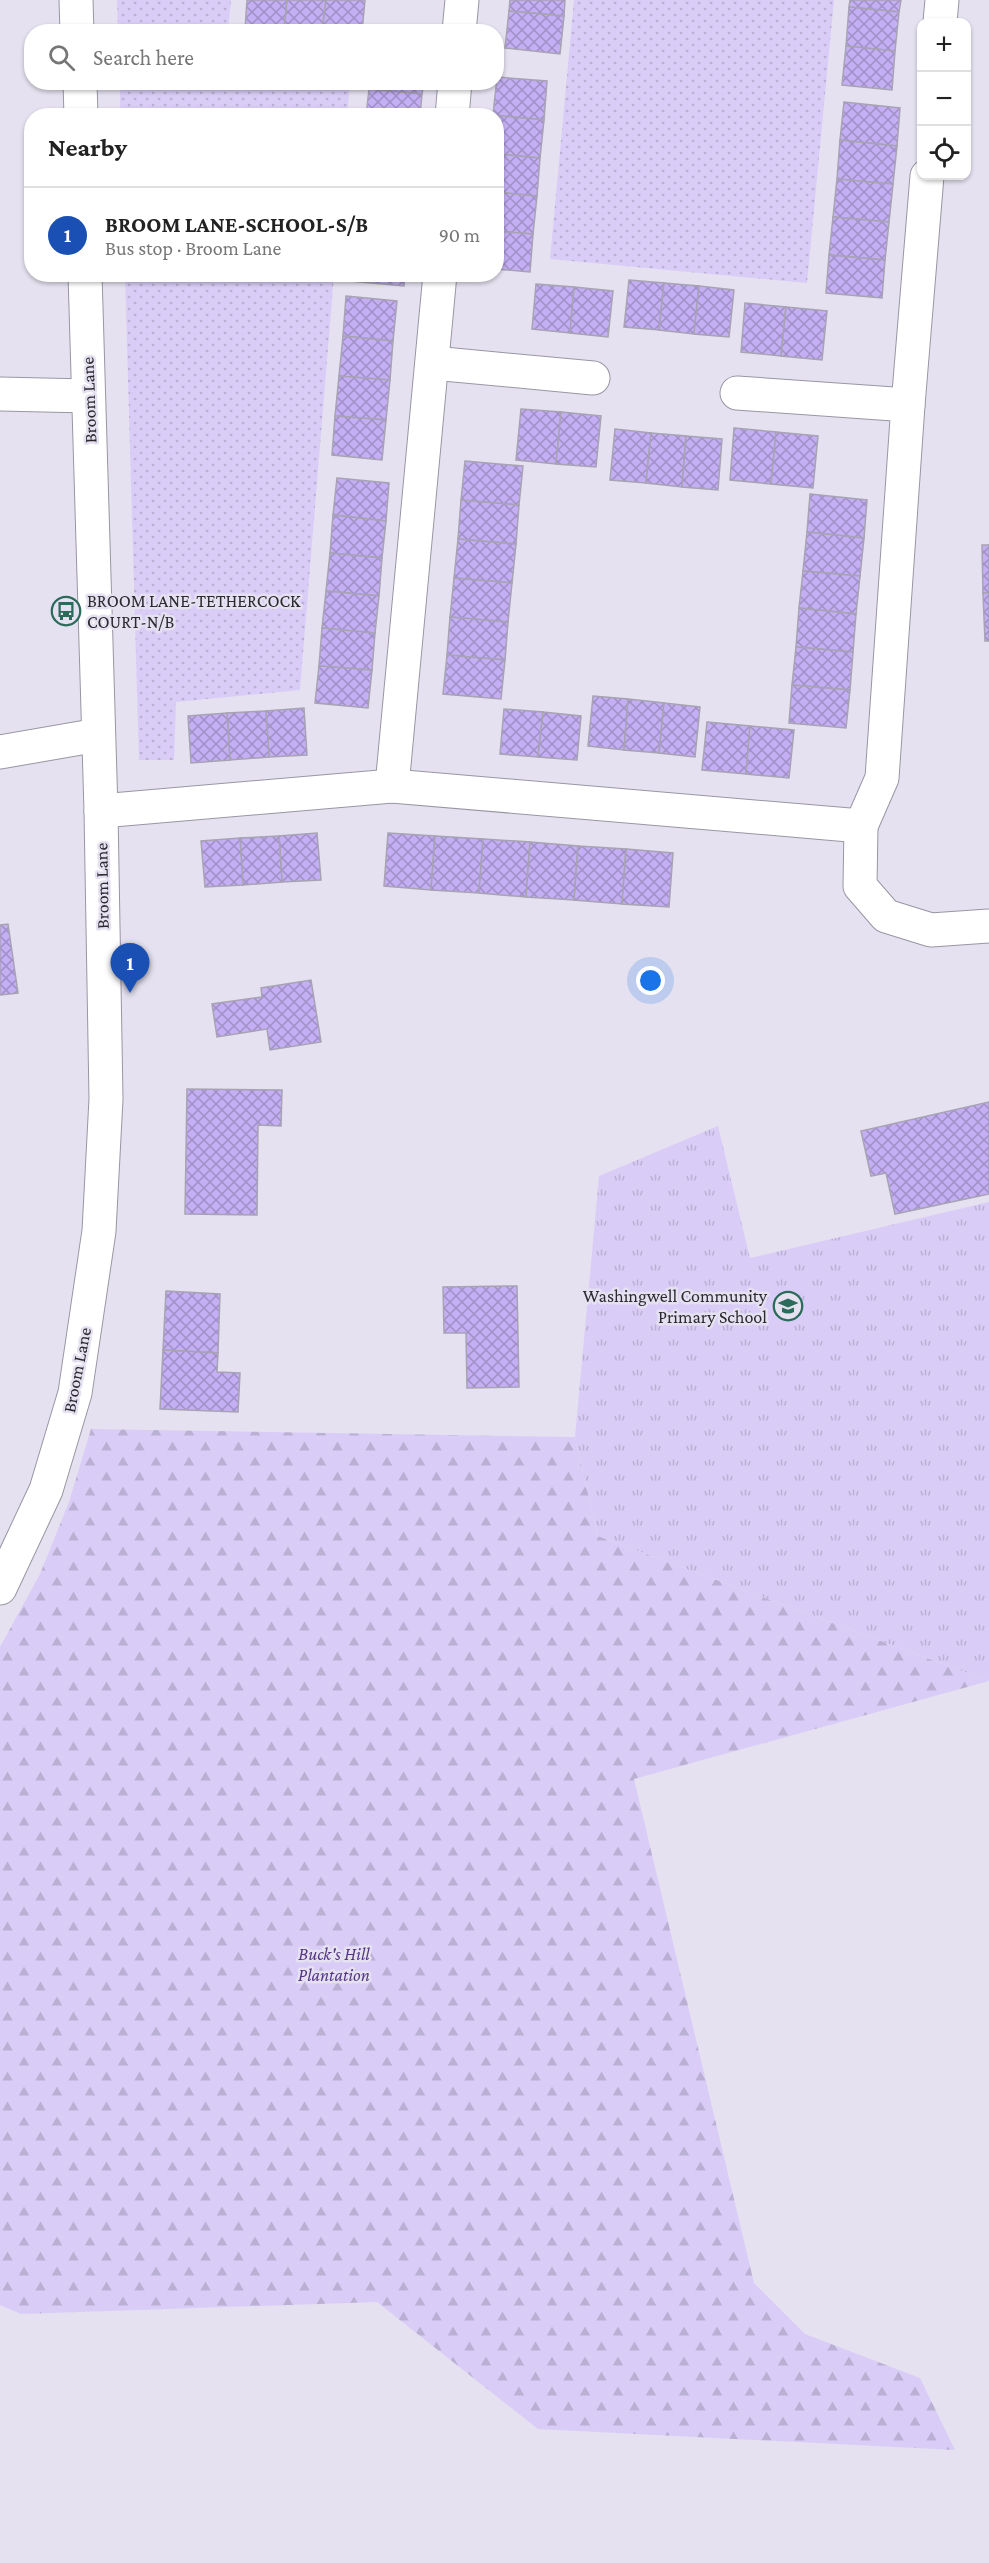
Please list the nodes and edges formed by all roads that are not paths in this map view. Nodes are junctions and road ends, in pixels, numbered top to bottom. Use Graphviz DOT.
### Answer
graph roads {
  1 [pos="76,0"];
  2 [pos="462,0"];
  3 [pos="942,0"];
  4 [pos="940,18"];
  5 [pos="77,24"];
  6 [pos="460,24"];
  7 [pos="80,90"];
  8 [pos="455,90"];
  9 [pos="81,108"];
  10 [pos="453,108"];
  11 [pos="927,180"];
  12 [pos="85,282"];
  13 [pos="439,282"];
  14 [pos="432,363"];
  15 [pos="593,378"];
  16 [pos="737,393"];
  17 [pos="0,394"];
  18 [pos="88,396"];
  19 [pos="908,405"];
  20 [pos="98,735"];
  21 [pos="0,752"];
  22 [pos="392,786"];
  23 [pos="101,811"];
  24 [pos="861,826"];
  25 [pos="989,926"];
  26 [pos="0,1588"];
  1 -- 5 [label="street"];
  2 -- 6 [label="street"];
  3 -- 4 [label="street"];
  7 -- 9 [label="street"];
  8 -- 10 [label="street"];
  11 -- 19 [label="street"];
  12 -- 18 [label="street, Broom Lane"];
  13 -- 14 [label="street"];
  14 -- 15 [label="street"];
  14 -- 22 [label="street"];
  16 -- 19 [label="street"];
  17 -- 18 [label="street"];
  18 -- 20 [label="street, Broom Lane"];
  19 -- 24 [label="street"];
  20 -- 21 [label="street"];
  20 -- 23 [label="street, Broom Lane"];
  22 -- 23 [label="street"];
  22 -- 24 [label="street"];
  23 -- 26 [label="street, Broom Lane"];
  24 -- 25 [label="street"];
}
